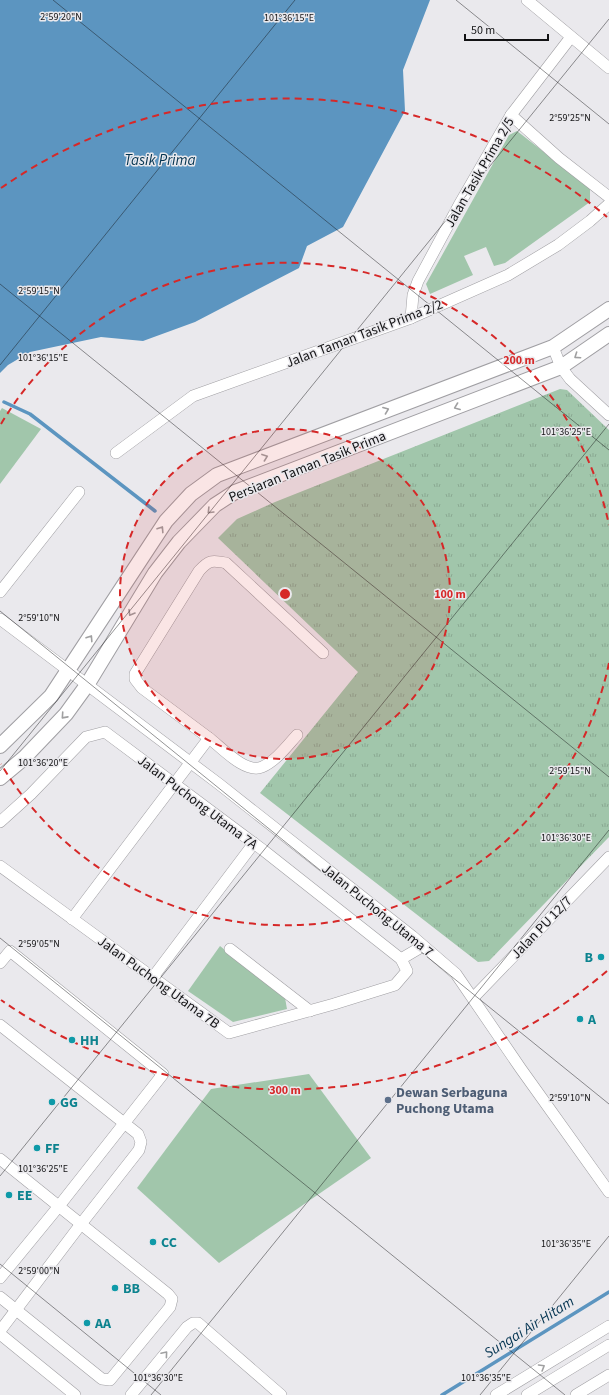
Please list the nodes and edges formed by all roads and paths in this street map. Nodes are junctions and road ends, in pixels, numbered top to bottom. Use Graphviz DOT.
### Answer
graph roads {
  1 [pos="527,0"];
  2 [pos="571,37"];
  3 [pos="609,68"];
  4 [pos="512,115"];
  5 [pos="609,197"];
  6 [pos="609,204"];
  7 [pos="609,309"];
  8 [pos="410,318"];
  9 [pos="609,334"];
  10 [pos="553,346"];
  11 [pos="561,367"];
  12 [pos="609,415"];
  13 [pos="116,453"];
  14 [pos="79,492"];
  15 [pos="0,592"];
  16 [pos="0,619"];
  17 [pos="324,652"];
  18 [pos="68,671"];
  19 [pos="87,685"];
  20 [pos="297,735"];
  21 [pos="209,738"];
  22 [pos="0,746"];
  23 [pos="190,763"];
  24 [pos="0,778"];
  25 [pos="175,784"];
  26 [pos="0,822"];
  27 [pos="254,843"];
  28 [pos="609,857"];
  29 [pos="0,866"];
  30 [pos="72,919"];
  31 [pos="423,946"];
  32 [pos="230,949"];
  33 [pos="401,959"];
  34 [pos="0,963"];
  35 [pos="153,976"];
  36 [pos="473,998"];
  37 [pos="310,1011"];
  38 [pos="0,1025"];
  39 [pos="125,1124"];
  40 [pos="0,1159"];
  41 [pos="609,1192"];
  42 [pos="59,1206"];
  43 [pos="81,1224"];
  44 [pos="0,1278"];
  45 [pos="0,1297"];
  46 [pos="16,1310"];
  47 [pos="609,1326"];
  48 [pos="0,1333"];
  49 [pos="609,1345"];
  50 [pos="609,1376"];
  51 [pos="76,1395"];
  52 [pos="131,1395"];
  53 [pos="281,1395"];
  54 [pos="496,1395"];
  55 [pos="527,1395"];
  56 [pos="576,1395"];
  1 -- 2 [label="street"];
  2 -- 3 [label="street"];
  2 -- 4 [label="street, Jalan Tasik Prima 2/5"];
  4 -- 5 [label="street"];
  4 -- 8 [label="street, Jalan Tasik Prima 2/5"];
  6 -- 8 [label="street, Jalan Taman Tasik Prima 2/2"];
  7 -- 10 [label="main road, Persiaran Taman Tasik Prima"];
  8 -- 13 [label="street, Jalan Taman Tasik Prima 2/2"];
  9 -- 11 [label="main road, Persiaran Taman Tasik Prima, one-way"];
  10 -- 11 [label="street"];
  18 -- 10 [label="main road, Persiaran Taman Tasik Prima, one-way"];
  11 -- 12 [label="street"];
  11 -- 19 [label="main road, Persiaran Taman Tasik Prima, one-way"];
  14 -- 15 [label="street"];
  16 -- 18 [label="street, Jalan Puchong Utama 7"];
  17 -- 21 [label="street"];
  18 -- 19 [label="street, Jalan Puchong Utama 7"];
  18 -- 22 [label="main road, Persiaran Taman Tasik Prima"];
  19 -- 23 [label="street, Jalan Puchong Utama 7"];
  19 -- 24 [label="main road, Persiaran Taman Tasik Prima, one-way"];
  20 -- 21 [label="street"];
  21 -- 23 [label="street"];
  23 -- 25 [label="street"];
  23 -- 31 [label="street, Jalan Puchong Utama 7"];
  25 -- 26 [label="street, Jalan Puchong Utama 7A"];
  25 -- 27 [label="street, Jalan Puchong Utama 7A"];
  25 -- 30 [label="street"];
  27 -- 33 [label="street, Jalan Puchong Utama 7A"];
  27 -- 35 [label="street"];
  28 -- 36 [label="street, Jalan PU 12/7"];
  29 -- 30 [label="street, Jalan Puchong Utama 7B"];
  30 -- 35 [label="street, Jalan Puchong Utama 7B"];
  31 -- 33 [label="street"];
  31 -- 36 [label="street, Jalan Puchong Utama 7"];
  32 -- 37 [label="street"];
  33 -- 37 [label="street, Jalan Puchong Utama 7B"];
  34 -- 39 [label="street"];
  35 -- 37 [label="street, Jalan Puchong Utama 7B"];
  36 -- 41 [label="street, Jalan Puchong Utama 7"];
  38 -- 39 [label="street"];
  39 -- 42 [label="street"];
  39 -- 43 [label="street"];
  40 -- 42 [label="street"];
  42 -- 43 [label="street"];
  42 -- 44 [label="street"];
  43 -- 46 [label="street"];
  43 -- 46 [label="street"];
  45 -- 46 [label="street"];
  46 -- 48 [label="street"];
  54 -- 47 [label="street, one-way"];
  48 -- 51 [label="street"];
  49 -- 55 [label="street"];
  50 -- 56 [label="street"];
  52 -- 53 [label="street, one-way"];
}
